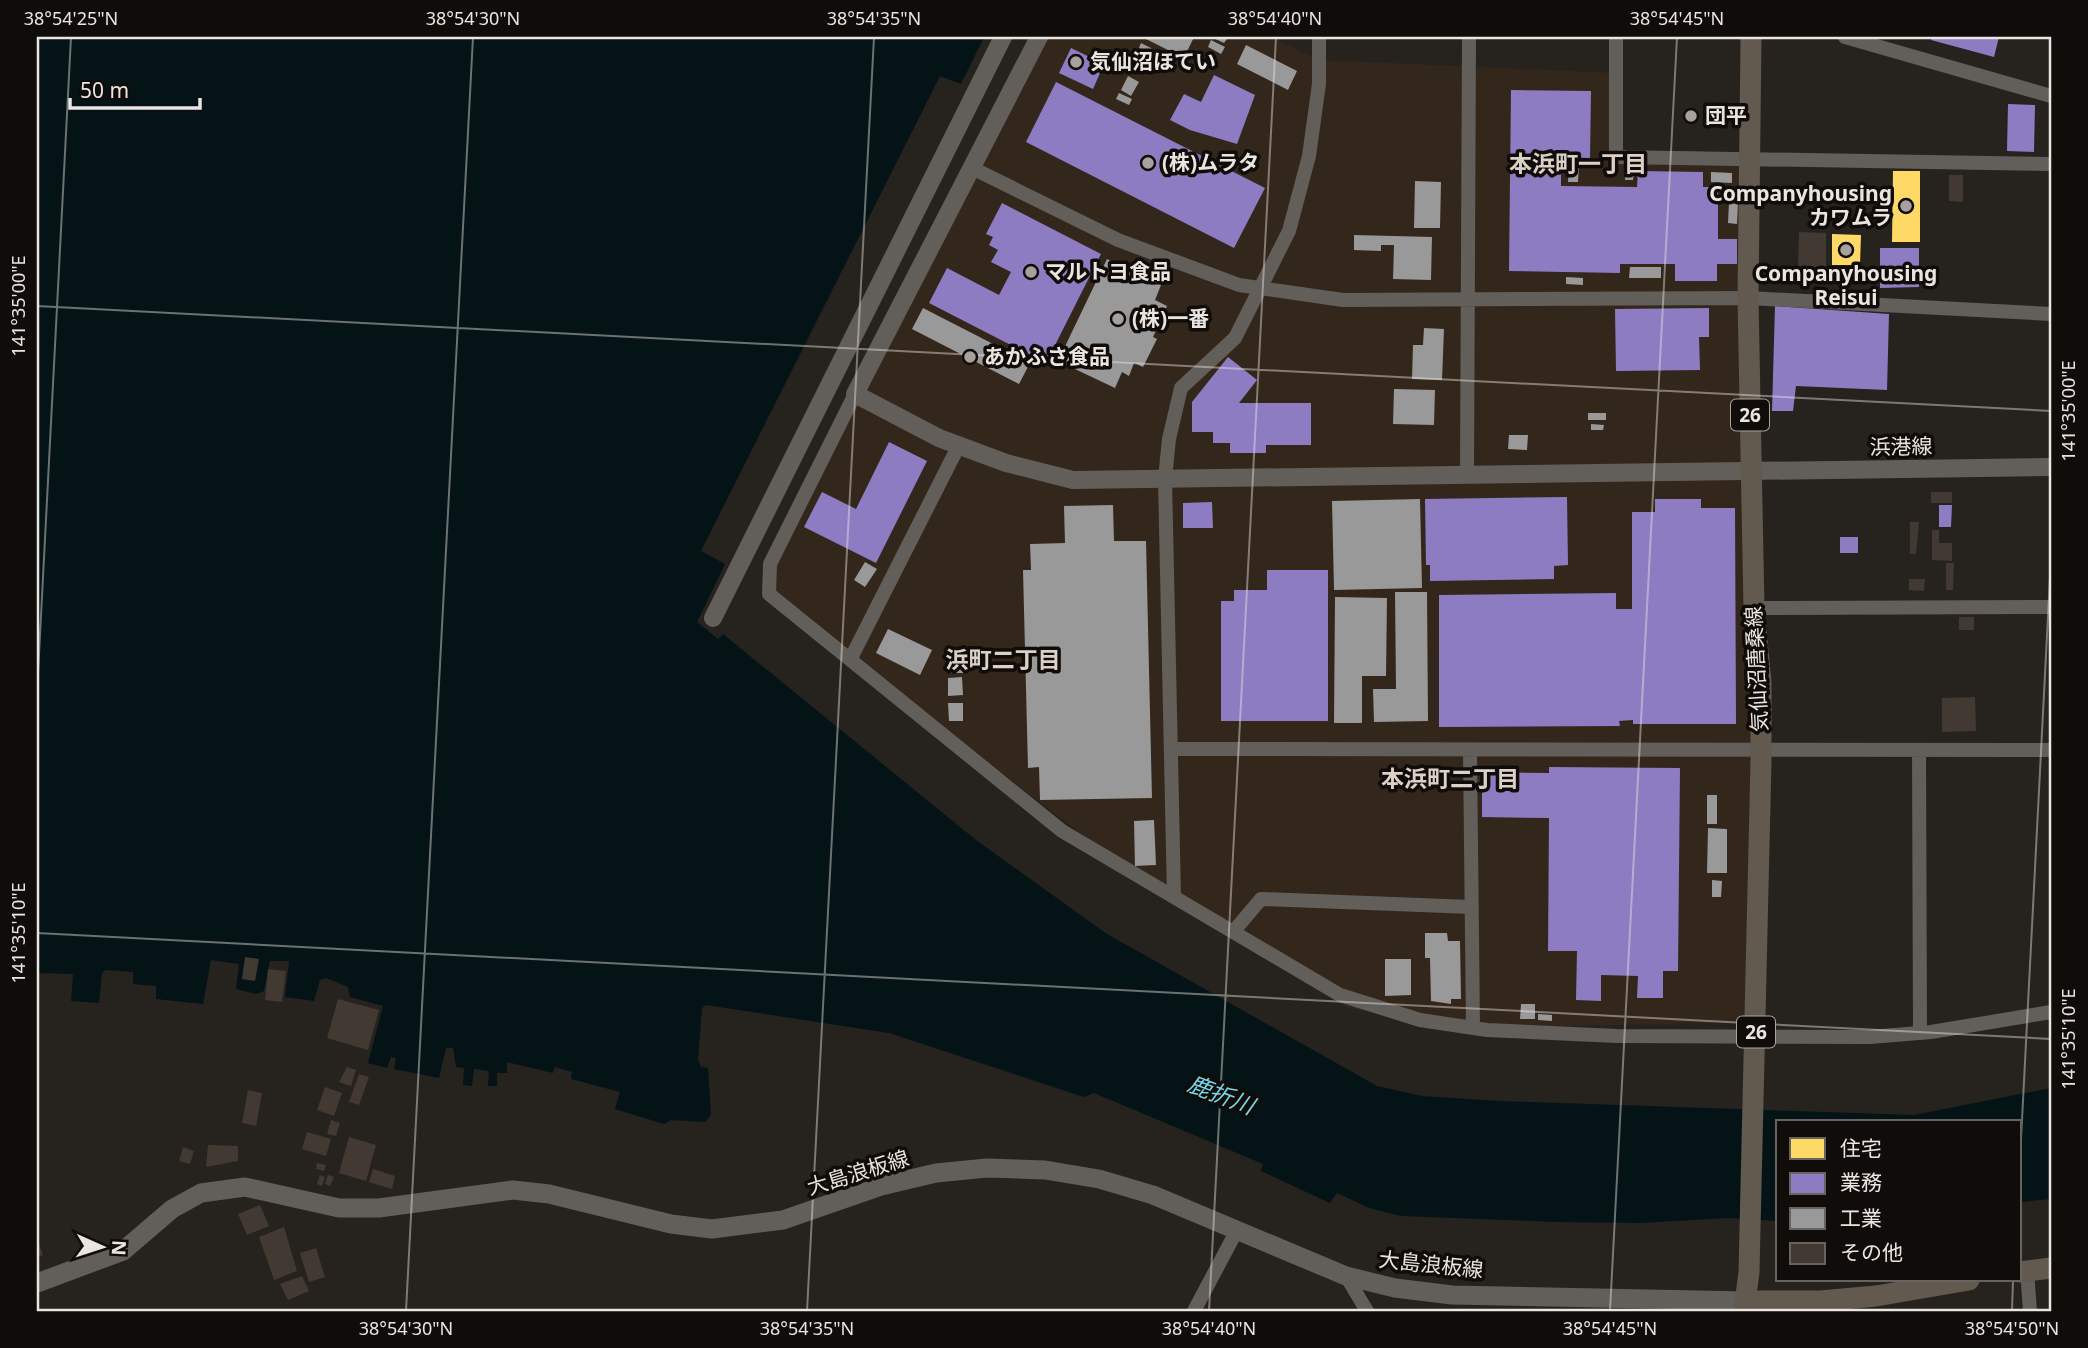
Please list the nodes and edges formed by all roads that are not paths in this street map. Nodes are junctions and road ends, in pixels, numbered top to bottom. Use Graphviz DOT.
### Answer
graph roads {
  1 [pos="1003,37"];
  2 [pos="1039,37"];
  3 [pos="1319,37"];
  4 [pos="1469,37"];
  5 [pos="1616,37"];
  6 [pos="1751,37"];
  7 [pos="1845,37"];
  8 [pos="2051,96"];
  9 [pos="1750,159"];
  10 [pos="2051,164"];
  11 [pos="970,167"];
  12 [pos="1260,288"];
  13 [pos="1748,299"];
  14 [pos="1468,300"];
  15 [pos="2051,314"];
  16 [pos="855,394"];
  17 [pos="959,445"];
  18 [pos="2051,467"];
  19 [pos="1751,472"];
  20 [pos="1467,474"];
  21 [pos="1165,479"];
  22 [pos="2051,607"];
  23 [pos="1754,608"];
  24 [pos="713,618"];
  25 [pos="851,657"];
  26 [pos="1171,749"];
  27 [pos="1919,750"];
  28 [pos="2051,750"];
  29 [pos="1470,751"];
  30 [pos="1761,751"];
  31 [pos="1174,897"];
  32 [pos="1472,907"];
  33 [pos="1233,932"];
  34 [pos="2051,1012"];
  35 [pos="1473,1028"];
  36 [pos="1920,1033"];
  37 [pos="1236,1232"];
  38 [pos="2051,1268"];
  39 [pos="2024,1272"];
  40 [pos="1346,1276"];
  41 [pos="1957,1282"];
  42 [pos="37,1283"];
  43 [pos="1746,1306"];
  44 [pos="1819,1306"];
  45 [pos="1194,1311"];
  46 [pos="1367,1311"];
  47 [pos="2030,1311"];
  1 -- 24 [label="street"];
  2 -- 11 [label="street"];
  3 -- 12 [label="street"];
  4 -- 14 [label="street"];
  5 -- 9 [label="street"];
  6 -- 9 [label="main road, 気仙沼唐桑線 / 26"];
  7 -- 8 [label="street"];
  9 -- 10 [label="street"];
  9 -- 13 [label="main road, 気仙沼唐桑線 / 26"];
  11 -- 12 [label="street"];
  11 -- 16 [label="street"];
  12 -- 14 [label="street"];
  12 -- 21 [label="street"];
  13 -- 14 [label="street"];
  13 -- 15 [label="street"];
  13 -- 19 [label="main road, 気仙沼唐桑線 / 26"];
  14 -- 20 [label="street"];
  16 -- 17 [label="street, 浜港線"];
  16 -- 25 [label="street"];
  17 -- 21 [label="street, 浜港線"];
  17 -- 25 [label="street"];
  18 -- 19 [label="street, 浜港線"];
  19 -- 20 [label="street, 浜港線"];
  19 -- 23 [label="main road, 気仙沼唐桑線 / 26"];
  20 -- 21 [label="street, 浜港線"];
  21 -- 26 [label="street"];
  22 -- 23 [label="street"];
  23 -- 30 [label="main road, 気仙沼唐桑線 / 26"];
  25 -- 31 [label="street"];
  26 -- 29 [label="street"];
  26 -- 31 [label="street"];
  27 -- 28 [label="street"];
  27 -- 30 [label="street"];
  27 -- 36 [label="street"];
  29 -- 30 [label="street"];
  29 -- 32 [label="street"];
  30 -- 43 [label="main road, 気仙沼唐桑線 / 26"];
  31 -- 33 [label="street"];
  32 -- 33 [label="street"];
  32 -- 35 [label="street"];
  33 -- 35 [label="street"];
  34 -- 36 [label="street"];
  35 -- 36 [label="street"];
  37 -- 40 [label="main road, 大島浪板線"];
  37 -- 42 [label="main road, 大島浪板線"];
  37 -- 45 [label="street"];
  38 -- 39 [label="main road"];
  39 -- 47 [label="street"];
  40 -- 43 [label="main road, 大島浪板線"];
  40 -- 46 [label="street"];
  41 -- 44 [label="main road"];
  43 -- 44 [label="main road"];
}
